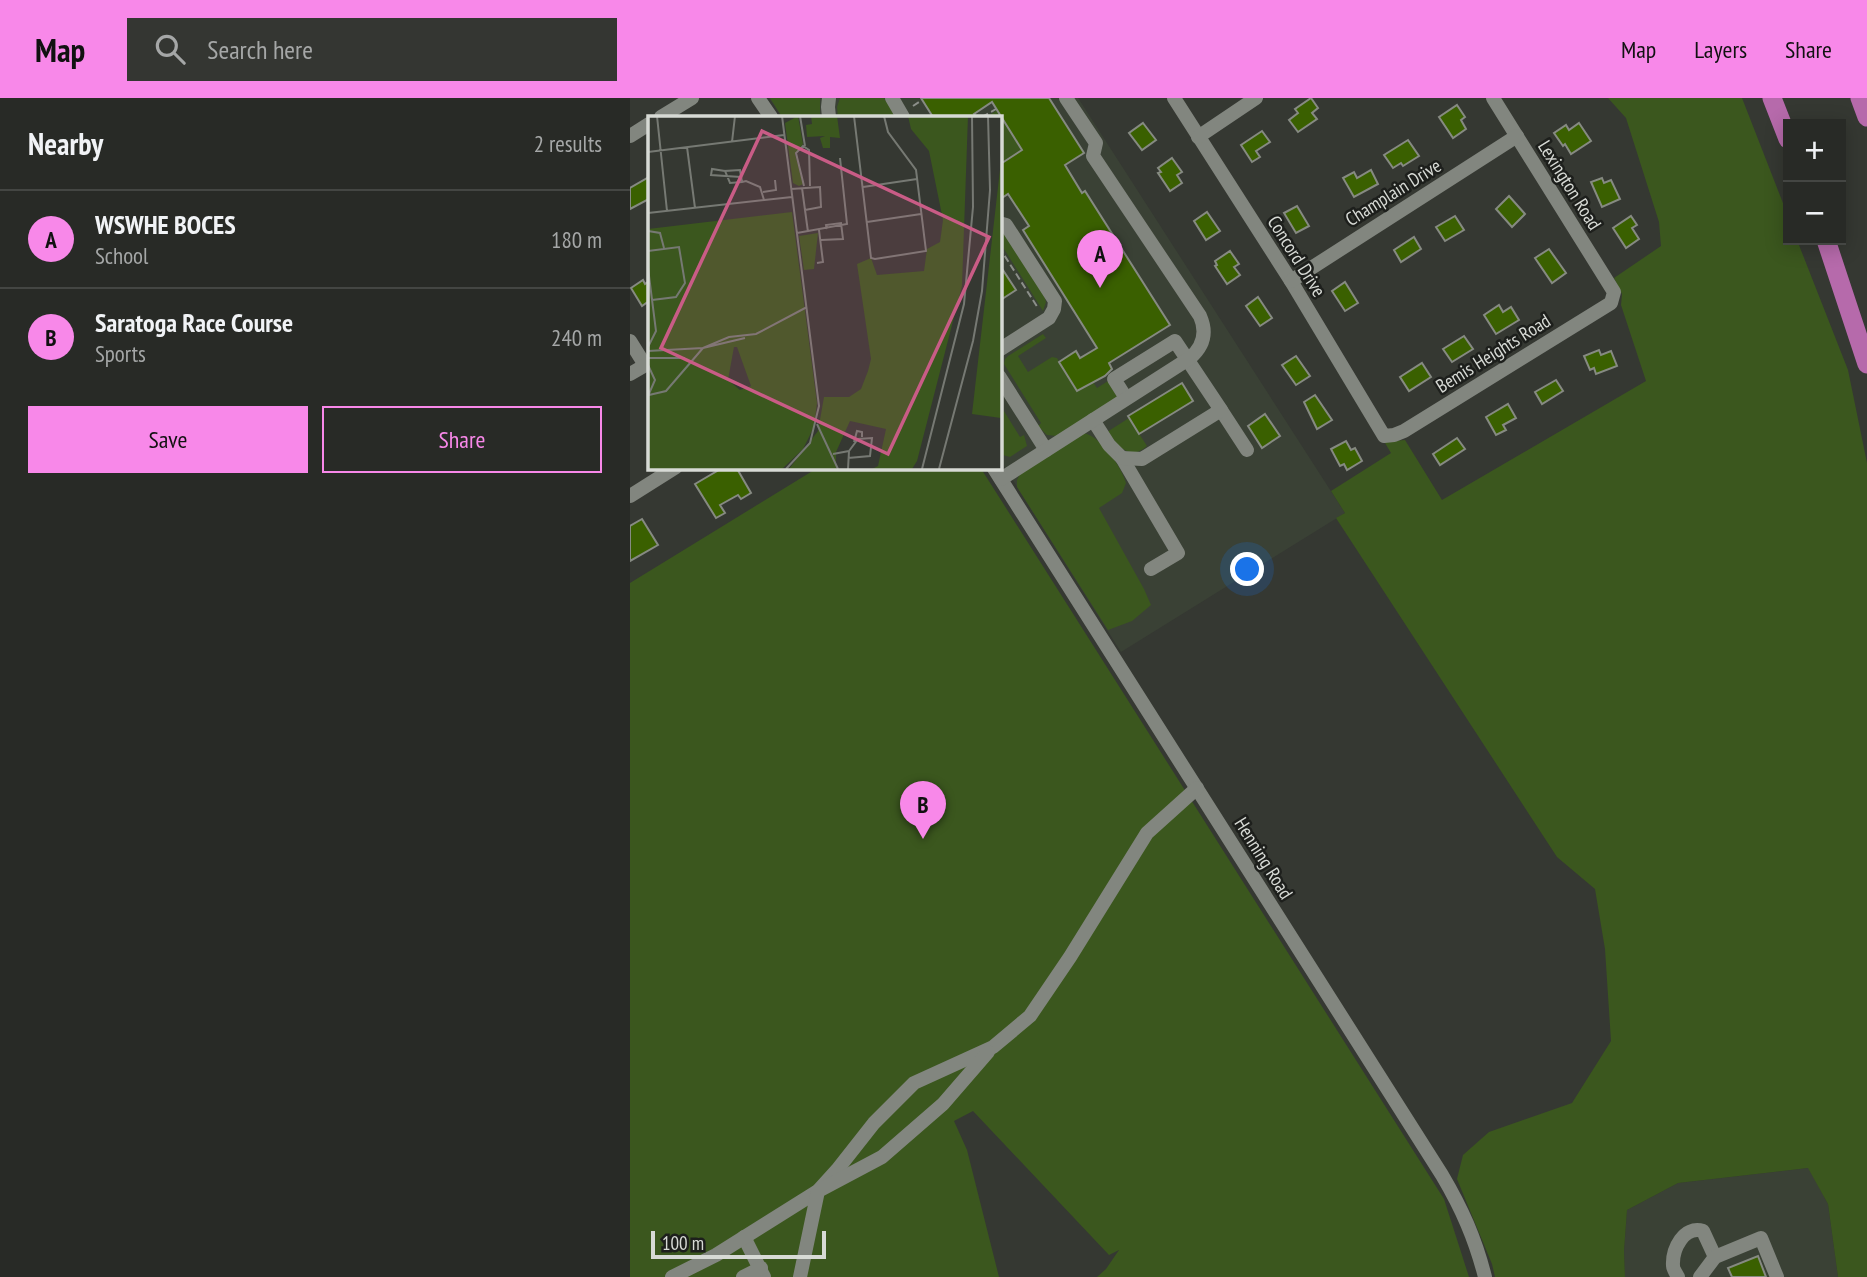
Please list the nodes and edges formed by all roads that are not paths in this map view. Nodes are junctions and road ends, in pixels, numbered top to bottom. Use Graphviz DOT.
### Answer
graph roads {
  1 [pos="692,98"];
  2 [pos="758,98"];
  3 [pos="829,98"];
  4 [pos="892,98"];
  5 [pos="1066,98"];
  6 [pos="1174,98"];
  7 [pos="1255,98"];
  8 [pos="1493,98"];
  9 [pos="1772,98"];
  10 [pos="1860,98"];
  11 [pos="906,113"];
  12 [pos="663,116"];
  13 [pos="770,116"];
  14 [pos="829,116"];
  15 [pos="1867,117"];
  16 [pos="648,125"];
  17 [pos="1783,126"];
  18 [pos="630,136"];
  19 [pos="1517,136"];
  20 [pos="1198,137"];
  21 [pos="1001,224"];
  22 [pos="1828,245"];
  23 [pos="1290,281"];
  24 [pos="1614,292"];
  25 [pos="631,342"];
  26 [pos="1001,348"];
  27 [pos="1187,359"];
  28 [pos="647,364"];
  29 [pos="1867,364"];
  30 [pos="630,374"];
  31 [pos="1001,379"];
  32 [pos="1126,398"];
  33 [pos="1221,410"];
  34 [pos="1093,420"];
  35 [pos="1384,436"];
  36 [pos="1046,450"];
  37 [pos="1247,450"];
  38 [pos="1122,458"];
  39 [pos="673,469"];
  40 [pos="997,473"];
  41 [pos="630,496"];
  42 [pos="1151,569"];
  43 [pos="1197,788"];
  44 [pos="993,1047"];
  45 [pos="818,1191"];
  46 [pos="744,1237"];
  47 [pos="1716,1257"];
  48 [pos="763,1273"];
  49 [pos="672,1277"];
  50 [pos="743,1277"];
  51 [pos="800,1277"];
  52 [pos="1485,1277"];
  53 [pos="1678,1277"];
  54 [pos="1700,1277"];
  55 [pos="1777,1277"];
  1 -- 12 [label="street"];
  2 -- 13 [label="street"];
  3 -- 14 [label="street"];
  4 -- 11 [label="street"];
  5 -- 27 [label="street"];
  6 -- 20 [label="street, Concord Drive"];
  7 -- 20 [label="street"];
  8 -- 19 [label="street, Lexington Road"];
  9 -- 17 [label="highway"];
  10 -- 15 [label="highway"];
  16 -- 18 [label="street"];
  19 -- 23 [label="street, Champlain Drive"];
  19 -- 24 [label="street, Lexington Road"];
  20 -- 23 [label="street, Concord Drive"];
  21 -- 26 [label="street"];
  22 -- 29 [label="highway"];
  23 -- 35 [label="street, Concord Drive"];
  24 -- 35 [label="street, Bemis Heights Road"];
  25 -- 28 [label="street"];
  27 -- 32 [label="street"];
  27 -- 32 [label="street"];
  27 -- 33 [label="street"];
  28 -- 30 [label="street"];
  31 -- 36 [label="street"];
  32 -- 34 [label="street"];
  33 -- 37 [label="street"];
  33 -- 38 [label="street"];
  34 -- 36 [label="street"];
  34 -- 38 [label="street"];
  36 -- 40 [label="street"];
  38 -- 42 [label="street"];
  39 -- 41 [label="street"];
  40 -- 43 [label="street, Henning Road"];
  43 -- 44 [label="street"];
  43 -- 52 [label="street, Henning Road"];
  44 -- 45 [label="street"];
  44 -- 45 [label="street"];
  45 -- 46 [label="street"];
  45 -- 51 [label="street"];
  46 -- 48 [label="street"];
  46 -- 49 [label="street"];
  47 -- 53 [label="street"];
  47 -- 54 [label="street"];
  47 -- 55 [label="street"];
  48 -- 50 [label="street"];
}
